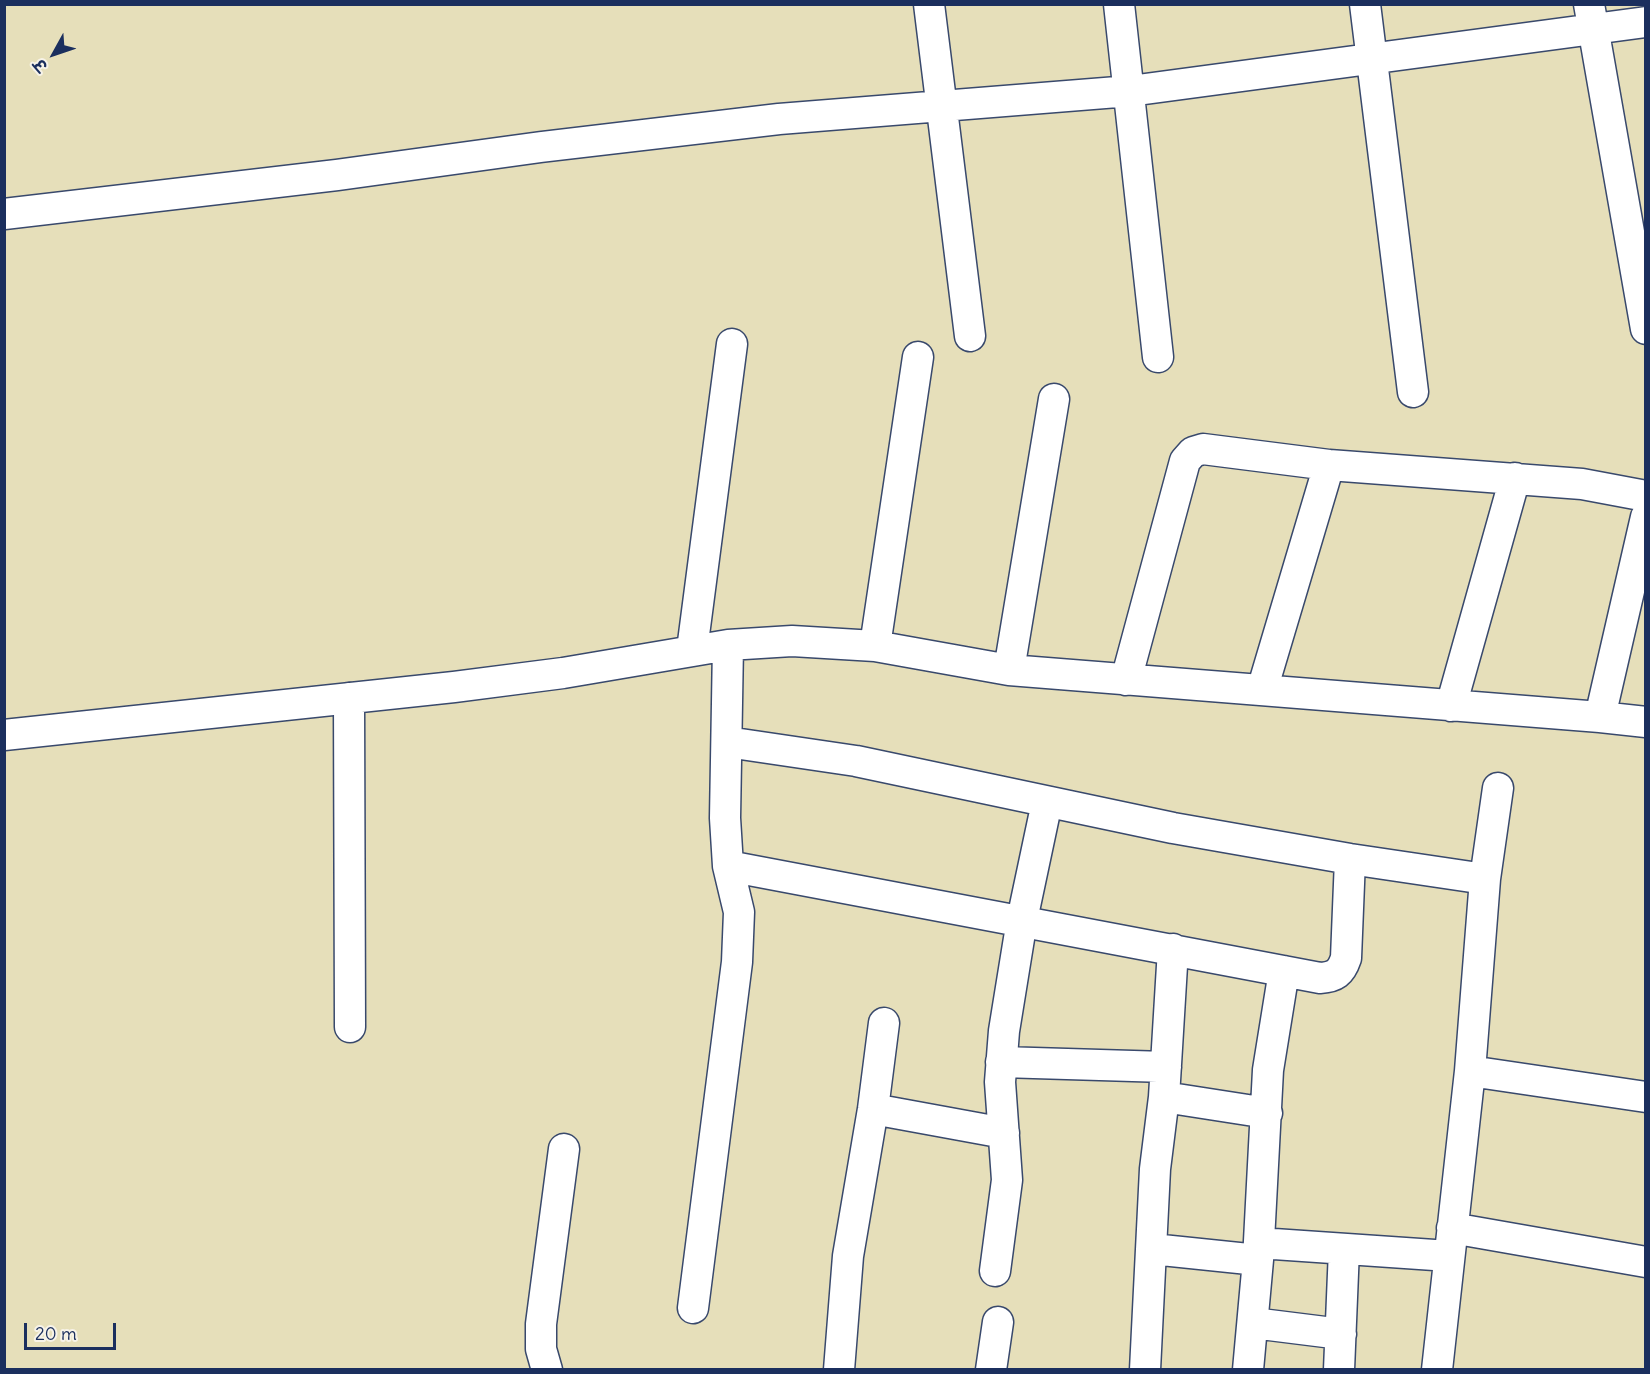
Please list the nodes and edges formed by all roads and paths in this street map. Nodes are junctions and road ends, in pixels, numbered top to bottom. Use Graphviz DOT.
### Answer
graph roads {
  1 [pos="929,4"];
  2 [pos="1119,4"];
  3 [pos="1365,4"];
  4 [pos="1590,16"];
  5 [pos="1646,22"];
  6 [pos="1372,59"];
  7 [pos="1130,91"];
  8 [pos="942,106"];
  9 [pos="4,214"];
  10 [pos="1646,329"];
  11 [pos="970,336"];
  12 [pos="732,344"];
  13 [pos="918,357"];
  14 [pos="1158,357"];
  15 [pos="1413,392"];
  16 [pos="1054,399"];
  17 [pos="1329,465"];
  18 [pos="1515,478"];
  19 [pos="1646,496"];
  20 [pos="1646,517"];
  21 [pos="728,645"];
  22 [pos="875,646"];
  23 [pos="692,650"];
  24 [pos="1009,670"];
  25 [pos="1126,680"];
  26 [pos="1262,690"];
  27 [pos="350,698"];
  28 [pos="1451,706"];
  29 [pos="1600,717"];
  30 [pos="1646,722"];
  31 [pos="4,735"];
  32 [pos="727,742"];
  33 [pos="1498,788"];
  34 [pos="1047,802"];
  35 [pos="1350,859"];
  36 [pos="728,866"];
  37 [pos="1485,879"];
  38 [pos="1022,920"];
  39 [pos="1173,950"];
  40 [pos="1284,971"];
  41 [pos="884,1023"];
  42 [pos="350,1027"];
  43 [pos="1001,1062"];
  44 [pos="1166,1067"];
  45 [pos="1470,1071"];
  46 [pos="1164,1097"];
  47 [pos="1646,1097"];
  48 [pos="873,1109"];
  49 [pos="1267,1113"];
  50 [pos="1004,1133"];
  51 [pos="564,1149"];
  52 [pos="1451,1242"];
  53 [pos="1152,1249"];
  54 [pos="1344,1249"];
  55 [pos="1258,1252"];
  56 [pos="1646,1262"];
  57 [pos="995,1271"];
  58 [pos="693,1308"];
  59 [pos="998,1322"];
  60 [pos="1253,1323"];
  61 [pos="1341,1334"];
  62 [pos="547,1370"];
  63 [pos="839,1370"];
  64 [pos="992,1370"];
  65 [pos="1145,1370"];
  66 [pos="1248,1370"];
  67 [pos="1339,1370"];
  68 [pos="1437,1370"];
  1 -- 8 [label="street"];
  2 -- 7 [label="street"];
  3 -- 6 [label="street"];
  4 -- 5 [label="street"];
  4 -- 6 [label="street"];
  4 -- 10 [label="street"];
  6 -- 7 [label="street"];
  6 -- 15 [label="street"];
  7 -- 8 [label="street"];
  7 -- 14 [label="street"];
  8 -- 9 [label="street"];
  8 -- 11 [label="street"];
  12 -- 23 [label="street"];
  13 -- 22 [label="street"];
  16 -- 24 [label="street"];
  17 -- 18 [label="street"];
  17 -- 25 [label="street"];
  17 -- 26 [label="street"];
  18 -- 19 [label="street"];
  18 -- 28 [label="street"];
  20 -- 29 [label="street"];
  21 -- 22 [label="street"];
  21 -- 23 [label="street"];
  21 -- 32 [label="street"];
  22 -- 24 [label="street"];
  23 -- 27 [label="street"];
  24 -- 25 [label="street"];
  25 -- 26 [label="street"];
  26 -- 28 [label="street"];
  27 -- 31 [label="street"];
  27 -- 42 [label="street"];
  28 -- 29 [label="street"];
  29 -- 30 [label="street"];
  32 -- 34 [label="street"];
  32 -- 36 [label="street"];
  33 -- 37 [label="street"];
  34 -- 35 [label="street"];
  34 -- 38 [label="street"];
  35 -- 37 [label="street"];
  35 -- 40 [label="street"];
  36 -- 38 [label="street"];
  36 -- 58 [label="street"];
  37 -- 45 [label="street"];
  38 -- 39 [label="street"];
  38 -- 43 [label="street"];
  39 -- 40 [label="street"];
  39 -- 44 [label="street"];
  40 -- 49 [label="street"];
  41 -- 48 [label="street"];
  43 -- 44 [label="street"];
  43 -- 50 [label="street"];
  44 -- 46 [label="street"];
  45 -- 47 [label="street"];
  45 -- 52 [label="street"];
  46 -- 49 [label="street"];
  46 -- 53 [label="street"];
  48 -- 50 [label="street"];
  48 -- 63 [label="street"];
  49 -- 55 [label="street"];
  50 -- 57 [label="street"];
  51 -- 62 [label="street"];
  52 -- 54 [label="street"];
  52 -- 56 [label="street"];
  52 -- 68 [label="street"];
  53 -- 55 [label="street"];
  53 -- 65 [label="street"];
  54 -- 55 [label="street"];
  54 -- 61 [label="street"];
  55 -- 60 [label="street"];
  59 -- 64 [label="street"];
  60 -- 61 [label="street"];
  60 -- 66 [label="street"];
  61 -- 67 [label="street"];
}
